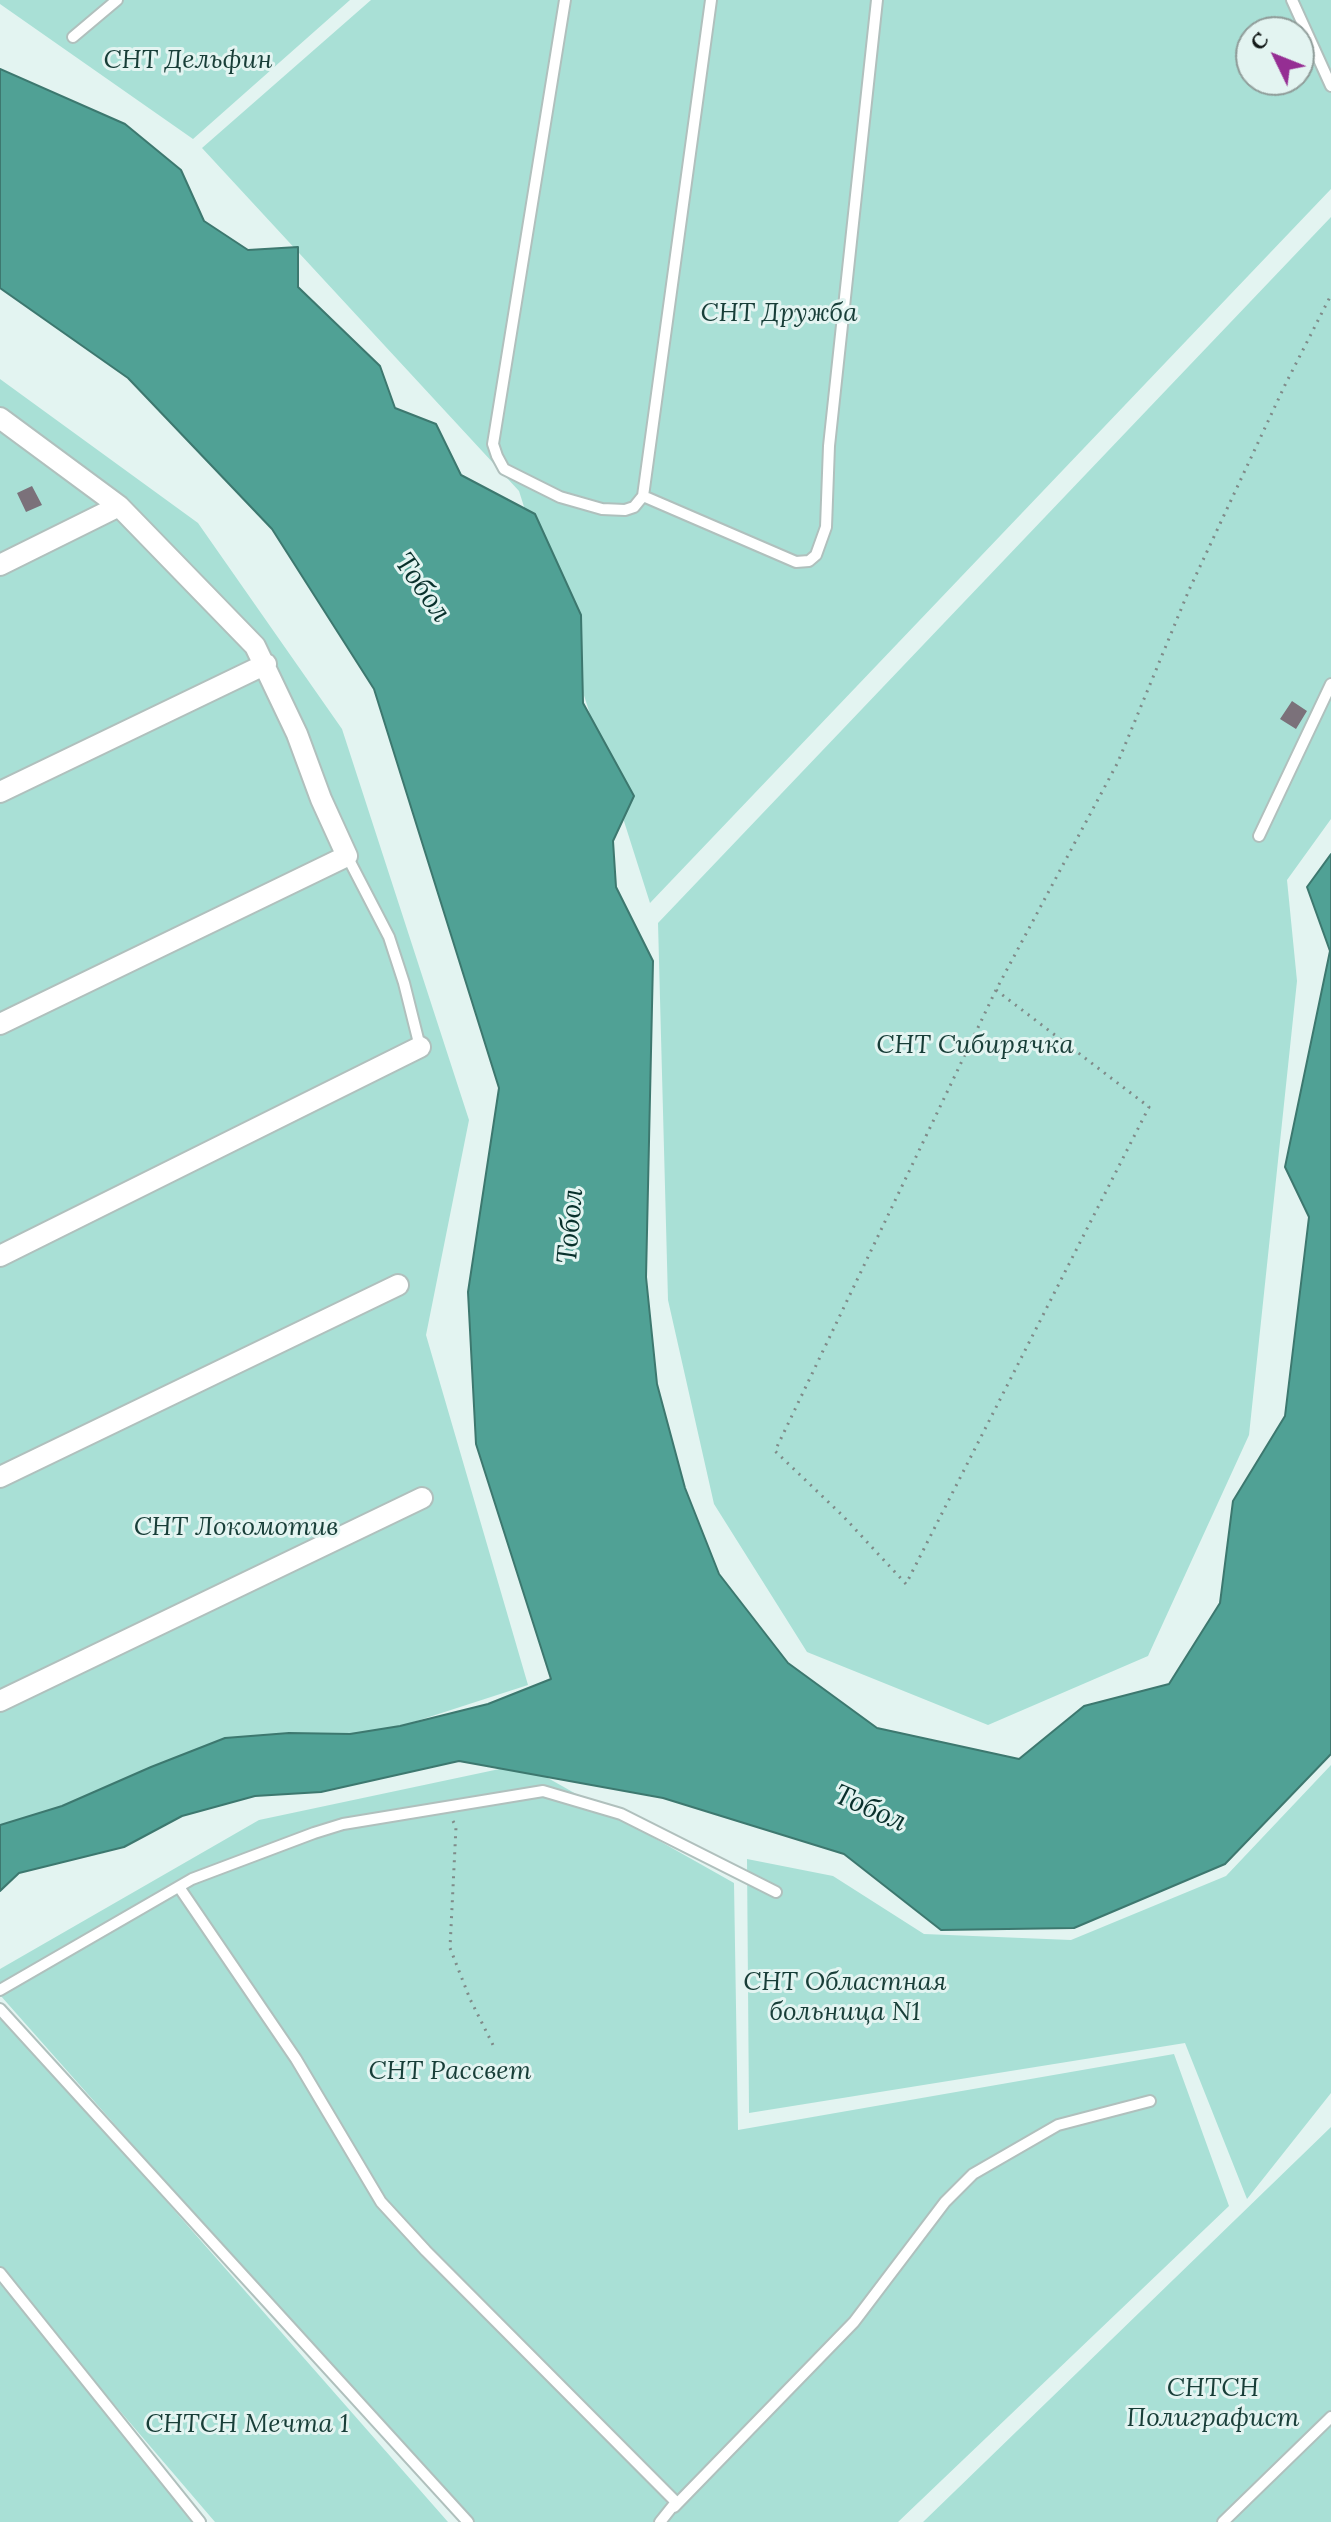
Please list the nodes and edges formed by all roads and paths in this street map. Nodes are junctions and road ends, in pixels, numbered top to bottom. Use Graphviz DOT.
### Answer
graph roads {
  1 [pos="117,0"];
  2 [pos="565,0"];
  3 [pos="711,0"];
  4 [pos="877,0"];
  5 [pos="1292,0"];
  6 [pos="73,37"];
  7 [pos="1331,86"];
  8 [pos="1331,295"];
  9 [pos="0,418"];
  10 [pos="643,496"];
  11 [pos="119,506"];
  12 [pos="0,565"];
  13 [pos="266,664"];
  14 [pos="1331,684"];
  15 [pos="0,792"];
  16 [pos="1259,836"];
  17 [pos="347,856"];
  18 [pos="996,990"];
  19 [pos="0,1024"];
  20 [pos="420,1047"];
  21 [pos="0,1256"];
  22 [pos="398,1285"];
  23 [pos="0,1477"];
  24 [pos="422,1498"];
  25 [pos="0,1701"];
  26 [pos="447,1806"];
  27 [pos="179,1887"];
  28 [pos="776,1892"];
  29 [pos="0,1990"];
  30 [pos="0,2009"];
  31 [pos="494,2047"];
  32 [pos="1150,2101"];
  33 [pos="0,2273"];
  34 [pos="1331,2417"];
  35 [pos="663,2518"];
  36 [pos="200,2522"];
  37 [pos="468,2522"];
  38 [pos="1223,2522"];
  1 -- 6 [label="lane"];
  2 -- 10 [label="lane"];
  3 -- 10 [label="lane"];
  4 -- 10 [label="lane"];
  5 -- 7 [label="lane"];
  8 -- 18 [label="path"];
  9 -- 11 [label="street"];
  11 -- 12 [label="street"];
  11 -- 13 [label="street"];
  13 -- 15 [label="street"];
  13 -- 17 [label="street"];
  14 -- 16 [label="lane"];
  17 -- 19 [label="street"];
  17 -- 20 [label="lane"];
  18 -- 18 [label="path"];
  20 -- 21 [label="street"];
  22 -- 23 [label="street"];
  24 -- 25 [label="street"];
  26 -- 27 [label="lane"];
  26 -- 28 [label="lane"];
  26 -- 31 [label="path"];
  27 -- 29 [label="lane"];
  27 -- 35 [label="lane"];
  30 -- 37 [label="lane"];
  32 -- 35 [label="lane"];
  33 -- 36 [label="lane"];
  34 -- 38 [label="lane"];
}
